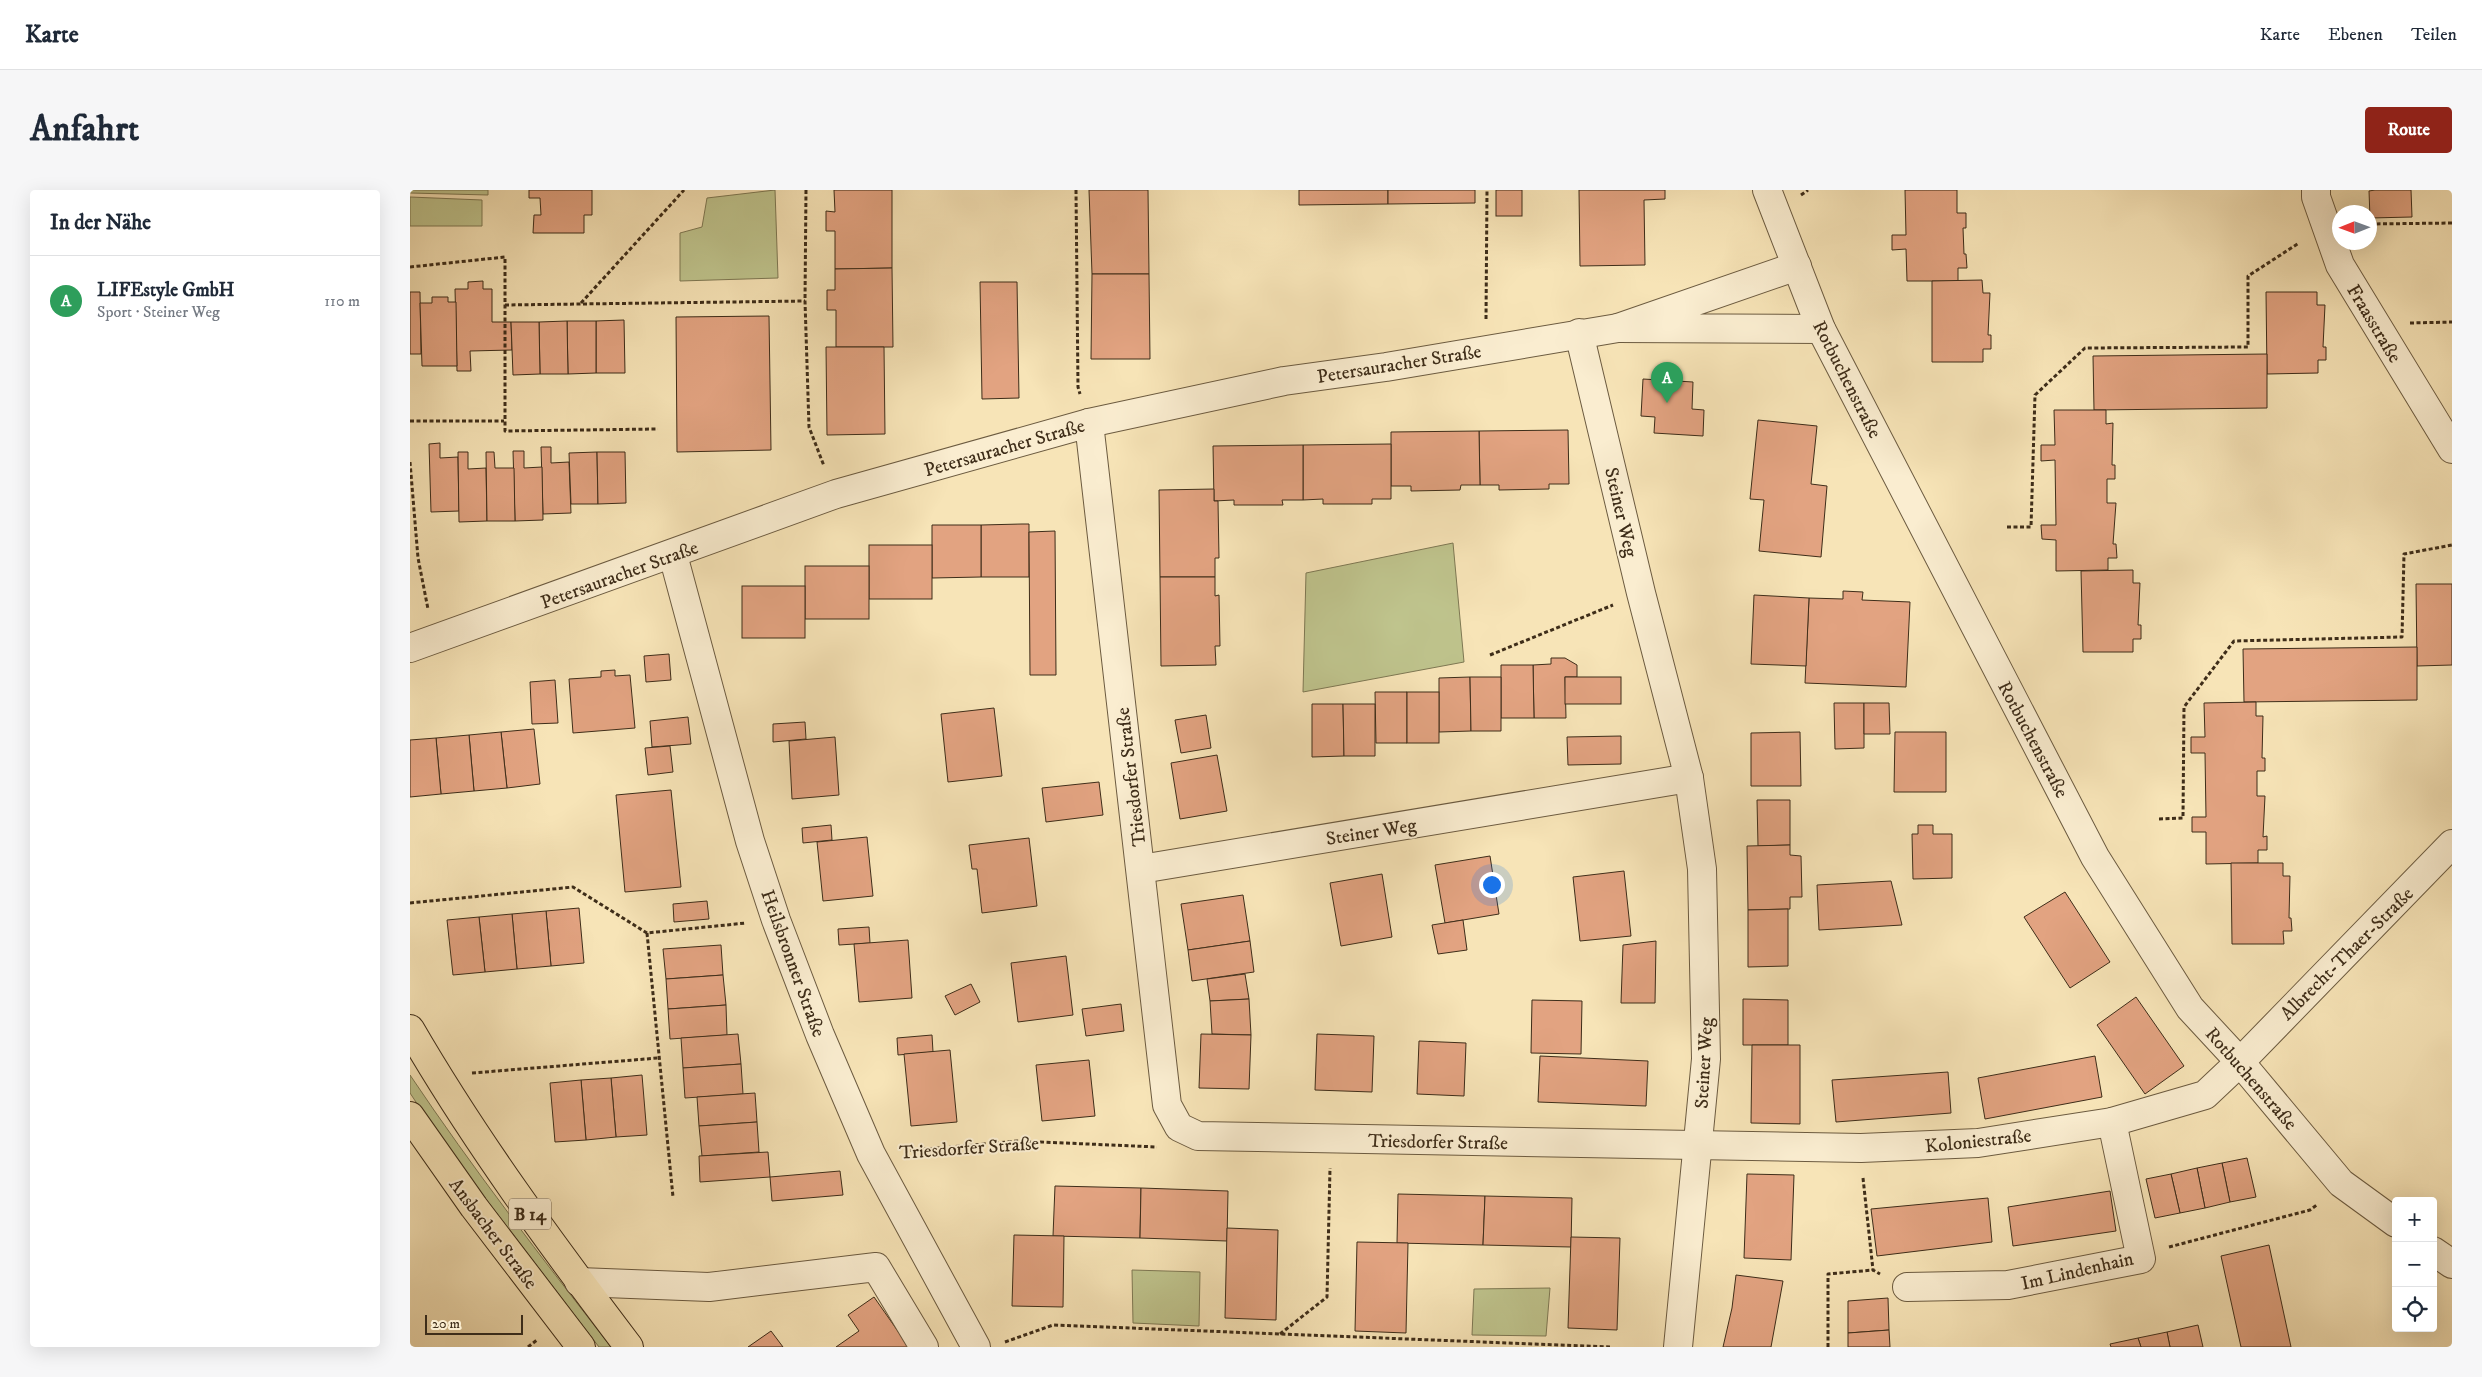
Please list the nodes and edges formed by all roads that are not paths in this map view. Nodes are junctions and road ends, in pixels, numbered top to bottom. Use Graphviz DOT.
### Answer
graph roads {
  1 [pos="1767,190"];
  2 [pos="2316,190"];
  3 [pos="1797,266"];
  4 [pos="1618,328"];
  5 [pos="1821,329"];
  6 [pos="1580,334"];
  7 [pos="1089,423"];
  8 [pos="2452,449"];
  9 [pos="673,555"];
  10 [pos="422,644"];
  11 [pos="1689,778"];
  12 [pos="2452,844"];
  13 [pos="1141,869"];
  14 [pos="410,1029"];
  15 [pos="2240,1062"];
  16 [pos="410,1116"];
  17 [pos="2112,1122"];
  18 [pos="1698,1146"];
  19 [pos="2392,1220"];
  20 [pos="2437,1254"];
  21 [pos="2452,1264"];
  22 [pos="579,1282"];
  23 [pos="1908,1287"];
  24 [pos="988,1345"];
  25 [pos="581,1347"];
  26 [pos="629,1347"];
  27 [pos="924,1347"];
  28 [pos="1678,1347"];
  1 -- 3 [label="street, Rotbuchenstraße"];
  2 -- 8 [label="street, Fraasstraße"];
  3 -- 4 [label="street, Petersauracher Straße"];
  3 -- 5 [label="street, Rotbuchenstraße"];
  4 -- 5 [label="street, Petersauracher Straße"];
  4 -- 6 [label="street, Petersauracher Straße"];
  5 -- 15 [label="street, Rotbuchenstraße"];
  6 -- 7 [label="street, Petersauracher Straße"];
  6 -- 11 [label="street, Steiner Weg"];
  7 -- 9 [label="street, Petersauracher Straße"];
  7 -- 13 [label="street, Triesdorfer Straße"];
  9 -- 10 [label="street, Petersauracher Straße"];
  9 -- 24 [label="street, Heilsbronner Straße"];
  11 -- 13 [label="street, Steiner Weg"];
  11 -- 18 [label="street, Steiner Weg"];
  12 -- 15 [label="street, Albrecht-Thaer-Straße"];
  13 -- 18 [label="street, Triesdorfer Straße"];
  14 -- 22 [label="main road, Ansbacher Straße / B 14"];
  15 -- 17 [label="street, Koloniestraße"];
  15 -- 19 [label="street, Rotbuchenstraße"];
  16 -- 25 [label="main road, Ansbacher Straße / B 14"];
  17 -- 18 [label="street, Koloniestraße"];
  17 -- 23 [label="street, Im Lindenhain"];
  18 -- 28 [label="street, Steiner Weg"];
  20 -- 21 [label="street"];
  22 -- 26 [label="main road, Ansbacher Straße / B 14"];
  22 -- 27 [label="street"];
}
